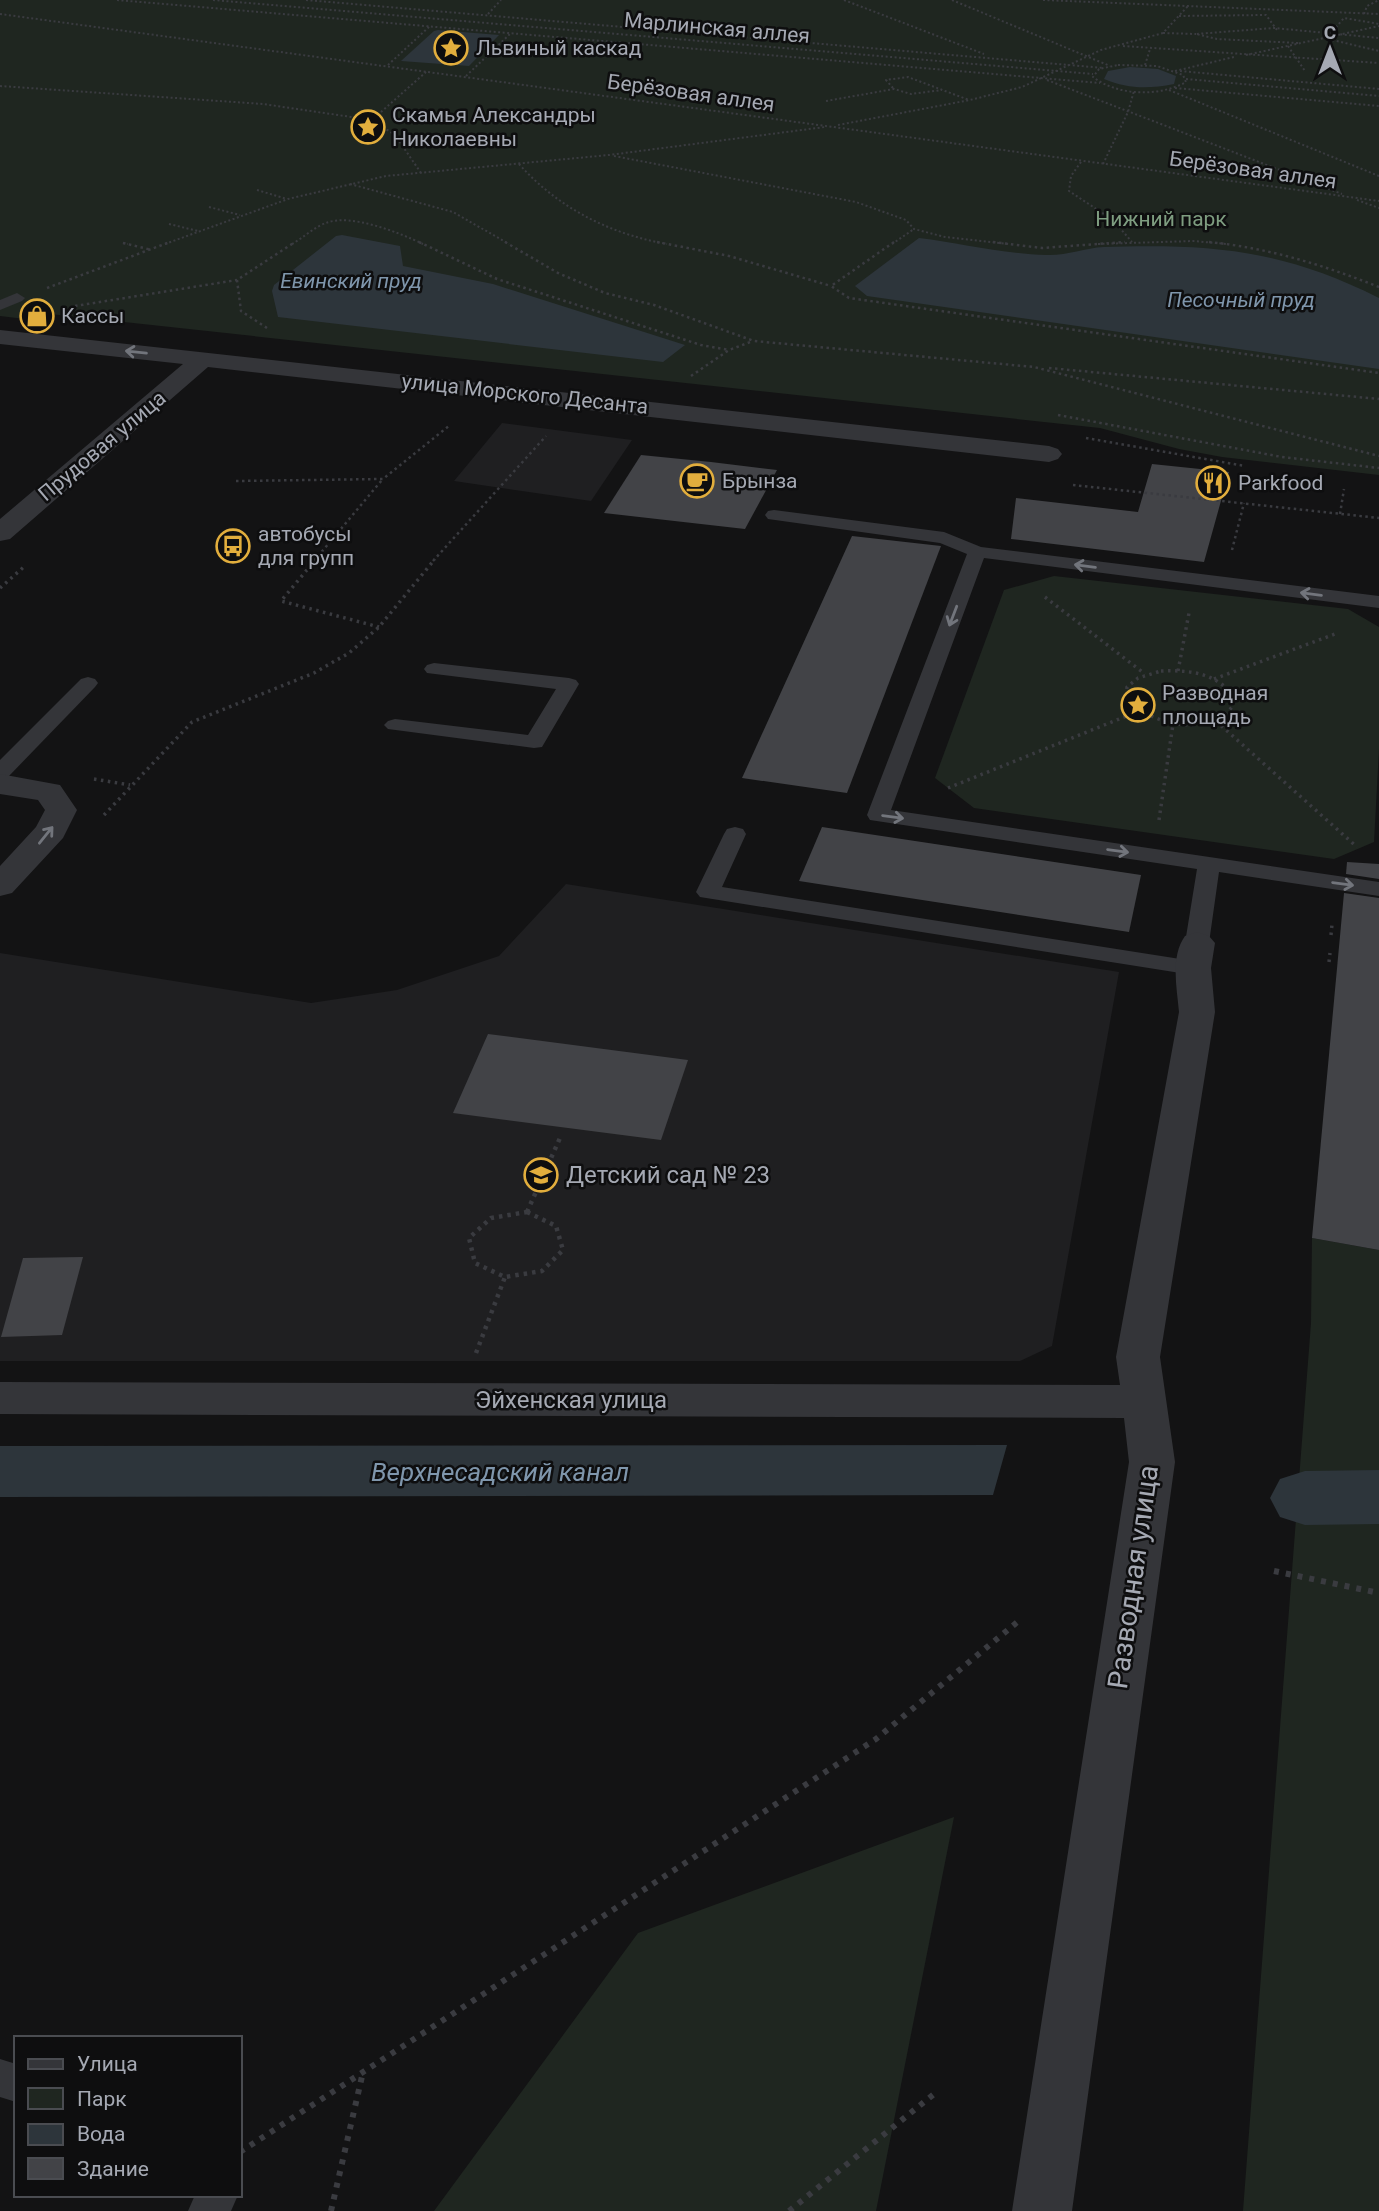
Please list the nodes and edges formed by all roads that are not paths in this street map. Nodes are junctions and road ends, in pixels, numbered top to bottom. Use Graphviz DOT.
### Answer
graph roads {
  1 [pos="17,298"];
  2 [pos="0,305"];
  3 [pos="0,337"];
  4 [pos="204,359"];
  5 [pos="819,427"];
  6 [pos="1049,454"];
  7 [pos="804,455"];
  8 [pos="774,515"];
  9 [pos="0,533"];
  10 [pos="977,552"];
  11 [pos="1379,602"];
  12 [pos="434,669"];
  13 [pos="88,683"];
  14 [pos="395,725"];
  15 [pos="0,772"];
  16 [pos="0,784"];
  17 [pos="735,834"];
  18 [pos="1209,864"];
  19 [pos="0,886"];
  20 [pos="1379,889"];
  21 [pos="1195,956"];
  22 [pos="0,1398"];
  23 [pos="1143,1402"];
  24 [pos="1042,2211"];
  1 -- 2 [label="lane"];
  4 -- 3 [label="street, улица Морского Десанта, one-way"];
  4 -- 5 [label="street, улица Морского Десанта"];
  4 -- 9 [label="street, Прудовая улица"];
  5 -- 6 [label="street, улица Морского Десанта"];
  5 -- 7 [label="street"];
  8 -- 10 [label="lane"];
  11 -- 10 [label="lane, one-way"];
  10 -- 18 [label="lane, one-way"];
  12 -- 14 [label="lane"];
  13 -- 15 [label="lane"];
  19 -- 16 [label="street, one-way"];
  17 -- 21 [label="lane"];
  18 -- 20 [label="lane, one-way"];
  18 -- 21 [label="lane"];
  21 -- 23 [label="street, Разводная улица"];
  22 -- 23 [label="street, Эйхенская улица"];
  23 -- 24 [label="street, Разводная улица"];
}
